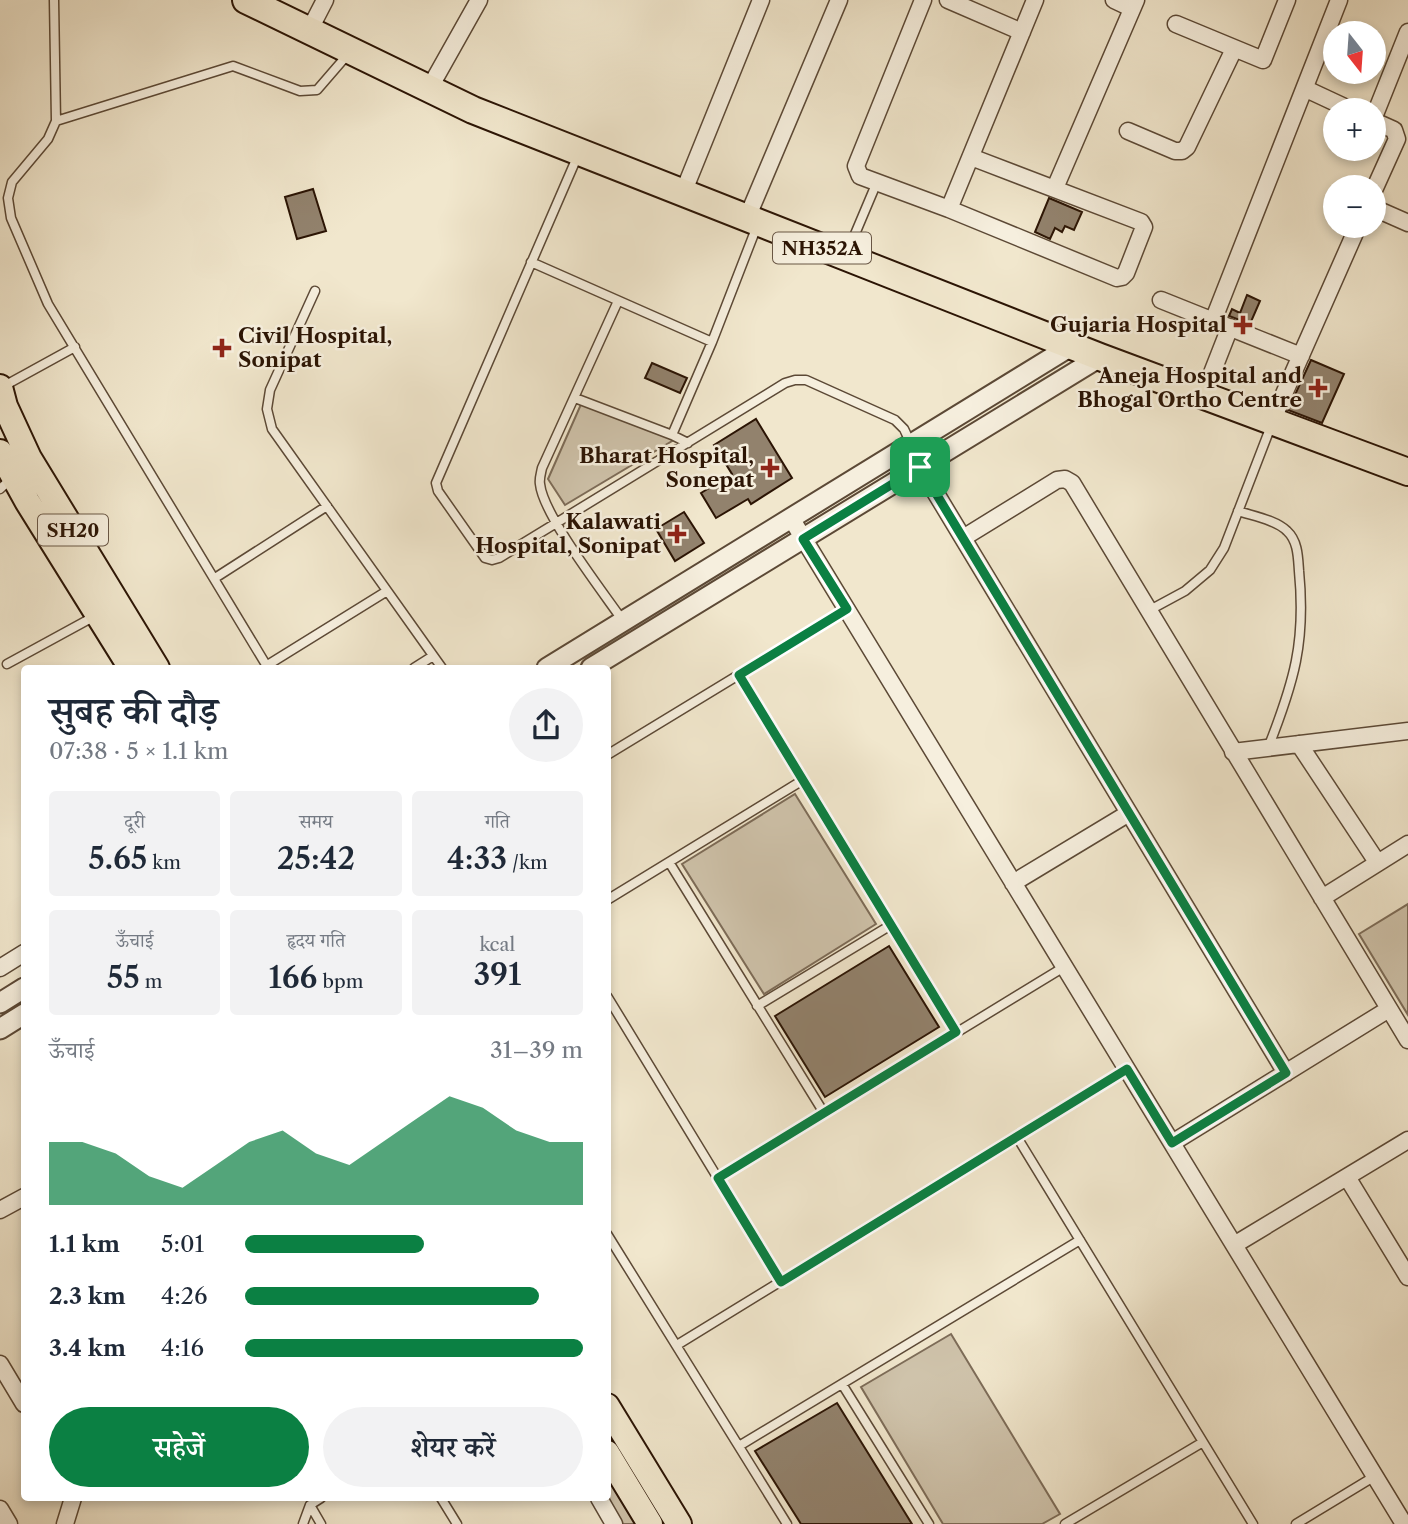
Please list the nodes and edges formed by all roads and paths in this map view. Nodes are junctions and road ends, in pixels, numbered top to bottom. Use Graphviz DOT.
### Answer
graph roads {
  1 [pos="54,0"];
  2 [pos="246,0"];
  3 [pos="325,0"];
  4 [pos="479,0"];
  5 [pos="761,0"];
  6 [pos="839,0"];
  7 [pos="923,0"];
  8 [pos="948,0"];
  9 [pos="1035,0"];
  10 [pos="1114,0"];
  11 [pos="1287,0"];
  12 [pos="1335,1"];
  13 [pos="1134,4"];
  14 [pos="1176,24"];
  15 [pos="309,31"];
  16 [pos="1022,32"];
  17 [pos="1408,32"];
  18 [pos="1234,49"];
  19 [pos="351,51"];
  20 [pos="429,89"];
  21 [pos="1306,89"];
  22 [pos="1325,98"];
  23 [pos="1382,98"];
  24 [pos="56,121"];
  25 [pos="1386,126"];
  26 [pos="1128,131"];
  27 [pos="579,152"];
  28 [pos="971,157"];
  29 [pos="1381,175"];
  30 [pos="877,182"];
  31 [pos="1055,188"];
  32 [pos="682,193"];
  33 [pos="949,209"];
  34 [pos="1386,213"];
  35 [pos="753,221"];
  36 [pos="1408,223"];
  37 [pos="1353,238"];
  38 [pos="845,257"];
  39 [pos="531,262"];
  40 [pos="315,291"];
  41 [pos="618,300"];
  42 [pos="1161,300"];
  43 [pos="1213,321"];
  44 [pos="1230,327"];
  45 [pos="712,342"];
  46 [pos="1071,346"];
  47 [pos="75,347"];
  48 [pos="1301,356"];
  49 [pos="1100,357"];
  50 [pos="0,388"];
  51 [pos="1203,396"];
  52 [pos="575,398"];
  53 [pos="1272,421"];
  54 [pos="672,435"];
  55 [pos="688,443"];
  56 [pos="911,444"];
  57 [pos="0,453"];
  58 [pos="920,467"];
  59 [pos="1408,472"];
  60 [pos="7,483"];
  61 [pos="327,506"];
  62 [pos="1238,511"];
  63 [pos="791,518"];
  64 [pos="556,522"];
  65 [pos="963,538"];
  66 [pos="803,539"];
  67 [pos="215,578"];
  68 [pos="387,591"];
  69 [pos="847,609"];
  70 [pos="1148,611"];
  71 [pos="97,614"];
  72 [pos="623,622"];
  73 [pos="433,656"];
  74 [pos="7,664"];
  75 [pos="129,665"];
  76 [pos="155,665"];
  77 [pos="266,665"];
  78 [pos="270,665"];
  79 [pos="419,665"];
  80 [pos="440,665"];
  81 [pos="552,665"];
  82 [pos="596,665"];
  83 [pos="739,675"];
  84 [pos="1408,731"];
  85 [pos="1299,744"];
  86 [pos="1268,748"];
  87 [pos="1233,752"];
  88 [pos="611,753"];
  89 [pos="803,780"];
  90 [pos="1129,813"];
  91 [pos="1408,844"];
  92 [pos="668,862"];
  93 [pos="1377,862"];
  94 [pos="1013,883"];
  95 [pos="611,898"];
  96 [pos="1322,898"];
  97 [pos="891,925"];
  98 [pos="21,955"];
  99 [pos="1064,967"];
  100 [pos="0,968"];
  101 [pos="21,990"];
  102 [pos="0,1003"];
  103 [pos="611,1003"];
  104 [pos="757,1006"];
  105 [pos="1389,1009"];
  106 [pos="21,1016"];
  107 [pos="0,1028"];
  108 [pos="956,1032"];
  109 [pos="1408,1040"];
  110 [pos="1127,1069"];
  111 [pos="1286,1073"];
  112 [pos="824,1113"];
  113 [pos="1017,1136"];
  114 [pos="1408,1140"];
  115 [pos="1172,1143"];
  116 [pos="1347,1177"];
  117 [pos="718,1178"];
  118 [pos="21,1199"];
  119 [pos="0,1210"];
  120 [pos="611,1240"];
  121 [pos="1080,1240"];
  122 [pos="1234,1245"];
  123 [pos="1408,1277"];
  124 [pos="781,1282"];
  125 [pos="677,1346"];
  126 [pos="0,1364"];
  127 [pos="842,1384"];
  128 [pos="21,1399"];
  129 [pos="611,1413"];
  130 [pos="1203,1442"];
  131 [pos="739,1446"];
  132 [pos="611,1459"];
  133 [pos="1375,1476"];
  134 [pos="71,1501"];
  135 [pos="316,1501"];
  136 [pos="443,1501"];
  137 [pos="601,1501"];
  138 [pos="310,1505"];
  139 [pos="0,1509"];
  140 [pos="9,1524"];
  141 [pos="65,1524"];
  142 [pos="303,1524"];
  143 [pos="321,1524"];
  144 [pos="457,1524"];
  145 [pos="614,1524"];
  146 [pos="650,1524"];
  147 [pos="679,1524"];
  148 [pos="787,1524"];
  149 [pos="929,1524"];
  150 [pos="1065,1524"];
  151 [pos="1253,1524"];
  152 [pos="1296,1524"];
  153 [pos="1404,1524"];
  1 -- 24 [label="lane"];
  2 -- 15 [label="highway, NH352A"];
  3 -- 15 [label="street"];
  4 -- 20 [label="street"];
  5 -- 32 [label="street"];
  6 -- 35 [label="street"];
  7 -- 30 [label="street"];
  8 -- 16 [label="street"];
  9 -- 16 [label="street"];
  10 -- 13 [label="street"];
  11 -- 18 [label="street"];
  12 -- 21 [label="street"];
  13 -- 31 [label="street"];
  14 -- 18 [label="street"];
  15 -- 19 [label="highway, NH352A"];
  16 -- 28 [label="street"];
  17 -- 23 [label="street"];
  18 -- 26 [label="street"];
  19 -- 20 [label="highway, NH352A"];
  19 -- 24 [label="lane"];
  20 -- 27 [label="highway, NH352A"];
  21 -- 22 [label="street"];
  21 -- 43 [label="street"];
  24 -- 47 [label="lane"];
  25 -- 29 [label="street"];
  27 -- 32 [label="highway, NH352A"];
  27 -- 39 [label="lane"];
  28 -- 31 [label="street"];
  28 -- 33 [label="street"];
  30 -- 33 [label="street"];
  30 -- 38 [label="lane"];
  31 -- 33 [label="street"];
  32 -- 35 [label="highway, NH352A"];
  34 -- 36 [label="street"];
  35 -- 38 [label="highway, NH352A"];
  35 -- 45 [label="lane"];
  37 -- 48 [label="street"];
  38 -- 46 [label="highway, NH352A"];
  39 -- 41 [label="lane"];
  39 -- 64 [label="lane"];
  40 -- 61 [label="lane"];
  41 -- 45 [label="lane"];
  41 -- 52 [label="lane"];
  42 -- 43 [label="street"];
  43 -- 44 [label="street"];
  44 -- 48 [label="street"];
  44 -- 51 [label="street"];
  45 -- 54 [label="lane"];
  46 -- 49 [label="highway, NH352A"];
  46 -- 56 [label="street"];
  47 -- 50 [label="lane"];
  47 -- 67 [label="lane"];
  48 -- 53 [label="street"];
  49 -- 51 [label="highway, NH352A"];
  49 -- 58 [label="street"];
  50 -- 76 [label="main road, SH20"];
  51 -- 53 [label="highway, NH352A"];
  52 -- 54 [label="lane"];
  52 -- 64 [label="lane"];
  53 -- 59 [label="highway, NH352A"];
  53 -- 62 [label="lane"];
  54 -- 55 [label="lane"];
  55 -- 56 [label="lane"];
  55 -- 64 [label="lane"];
  56 -- 58 [label="street"];
  56 -- 63 [label="street"];
  57 -- 60 [label="main road, SH20"];
  58 -- 65 [label="street"];
  58 -- 66 [label="street"];
  60 -- 71 [label="main road, SH20"];
  61 -- 67 [label="lane"];
  61 -- 68 [label="lane"];
  62 -- 70 [label="lane"];
  62 -- 86 [label="lane"];
  63 -- 66 [label="street"];
  63 -- 72 [label="street"];
  64 -- 72 [label="lane"];
  65 -- 70 [label="street"];
  65 -- 90 [label="street"];
  66 -- 69 [label="street"];
  66 -- 82 [label="street"];
  67 -- 77 [label="lane"];
  68 -- 73 [label="lane"];
  68 -- 78 [label="lane"];
  69 -- 83 [label="lane"];
  69 -- 94 [label="street"];
  70 -- 87 [label="street"];
  71 -- 74 [label="lane"];
  71 -- 75 [label="main road, SH20"];
  72 -- 81 [label="street"];
  73 -- 79 [label="lane"];
  73 -- 80 [label="lane"];
  83 -- 88 [label="lane"];
  83 -- 89 [label="lane"];
  84 -- 85 [label="street"];
  85 -- 86 [label="street"];
  85 -- 93 [label="street"];
  86 -- 87 [label="street"];
  87 -- 96 [label="street"];
  89 -- 92 [label="lane"];
  89 -- 97 [label="lane"];
  90 -- 94 [label="street"];
  90 -- 111 [label="street"];
  91 -- 93 [label="street"];
  92 -- 95 [label="lane"];
  92 -- 104 [label="lane"];
  93 -- 96 [label="street"];
  94 -- 99 [label="street"];
  96 -- 105 [label="street"];
  97 -- 104 [label="lane"];
  97 -- 108 [label="lane"];
  98 -- 100 [label="street"];
  99 -- 108 [label="lane"];
  99 -- 110 [label="street"];
  101 -- 102 [label="street"];
  103 -- 117 [label="lane"];
  104 -- 112 [label="lane"];
  105 -- 109 [label="street"];
  105 -- 111 [label="street"];
  106 -- 107 [label="street"];
  108 -- 112 [label="lane"];
  110 -- 113 [label="lane"];
  110 -- 115 [label="street"];
  111 -- 115 [label="street"];
  112 -- 117 [label="lane"];
  113 -- 121 [label="lane"];
  113 -- 124 [label="lane"];
  114 -- 116 [label="street"];
  115 -- 122 [label="street"];
  116 -- 122 [label="street"];
  116 -- 123 [label="street"];
  117 -- 124 [label="lane"];
  118 -- 119 [label="street"];
  120 -- 125 [label="lane"];
  121 -- 127 [label="lane"];
  121 -- 130 [label="lane"];
  122 -- 133 [label="street"];
  124 -- 125 [label="lane"];
  125 -- 131 [label="lane"];
  126 -- 128 [label="street"];
  127 -- 131 [label="lane"];
  127 -- 149 [label="lane"];
  129 -- 147 [label="main road"];
  130 -- 150 [label="lane"];
  130 -- 151 [label="lane"];
  131 -- 148 [label="lane"];
  132 -- 146 [label="main road"];
  133 -- 152 [label="lane"];
  133 -- 153 [label="street"];
  134 -- 141 [label="street"];
  135 -- 138 [label="lane"];
  136 -- 144 [label="lane"];
  137 -- 145 [label="street"];
  138 -- 142 [label="lane"];
  138 -- 143 [label="lane"];
  139 -- 140 [label="street"];
}
